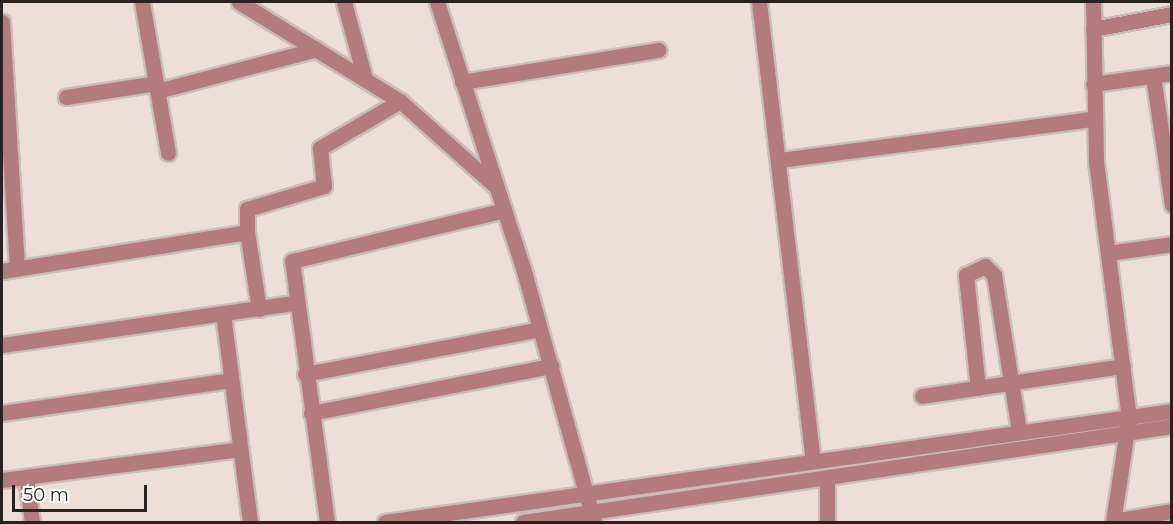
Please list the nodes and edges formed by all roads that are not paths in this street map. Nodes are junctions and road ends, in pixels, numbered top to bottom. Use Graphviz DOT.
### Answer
graph roads {
  1 [pos="142,2"];
  2 [pos="239,2"];
  3 [pos="344,2"];
  4 [pos="437,2"];
  5 [pos="759,2"];
  6 [pos="1093,2"];
  7 [pos="1172,14"];
  8 [pos="2,22"];
  9 [pos="1093,29"];
  10 [pos="317,49"];
  11 [pos="658,50"];
  12 [pos="1172,73"];
  13 [pos="1153,76"];
  14 [pos="365,79"];
  15 [pos="462,82"];
  16 [pos="1093,84"];
  17 [pos="156,87"];
  18 [pos="4,93"];
  19 [pos="66,97"];
  20 [pos="400,101"];
  21 [pos="1093,119"];
  22 [pos="168,153"];
  23 [pos="780,159"];
  24 [pos="496,187"];
  25 [pos="1172,205"];
  26 [pos="504,210"];
  27 [pos="247,232"];
  28 [pos="1172,244"];
  29 [pos="1108,253"];
  30 [pos="17,269"];
  31 [pos="2,272"];
  32 [pos="296,303"];
  33 [pos="259,309"];
  34 [pos="223,314"];
  35 [pos="540,329"];
  36 [pos="2,345"];
  37 [pos="551,366"];
  38 [pos="1123,366"];
  39 [pos="305,374"];
  40 [pos="231,380"];
  41 [pos="1011,383"];
  42 [pos="978,388"];
  43 [pos="922,396"];
  44 [pos="1172,411"];
  45 [pos="2,413"];
  46 [pos="311,413"];
  47 [pos="1129,417"];
  48 [pos="1172,426"];
  49 [pos="1019,432"];
  50 [pos="1127,433"];
  51 [pos="240,449"];
  52 [pos="813,461"];
  53 [pos="26,477"];
  54 [pos="827,477"];
  55 [pos="2,480"];
  56 [pos="586,493"];
  57 [pos="1172,511"];
  58 [pos="593,517"];
  59 [pos="32,522"];
  60 [pos="250,522"];
  61 [pos="327,522"];
  62 [pos="385,522"];
  63 [pos="523,522"];
  64 [pos="827,522"];
  65 [pos="1113,522"];
  1 -- 17 [label="street"];
  2 -- 10 [label="street"];
  3 -- 14 [label="street"];
  4 -- 15 [label="street"];
  5 -- 23 [label="street"];
  6 -- 9 [label="street"];
  7 -- 9 [label="street"];
  8 -- 18 [label="street"];
  9 -- 16 [label="street"];
  10 -- 14 [label="street"];
  10 -- 17 [label="street"];
  11 -- 15 [label="street"];
  12 -- 13 [label="street"];
  13 -- 16 [label="street"];
  13 -- 25 [label="street"];
  14 -- 20 [label="street"];
  15 -- 24 [label="street"];
  16 -- 21 [label="street"];
  17 -- 19 [label="street"];
  17 -- 22 [label="street"];
  18 -- 30 [label="street"];
  20 -- 24 [label="street"];
  20 -- 27 [label="street"];
  21 -- 23 [label="street"];
  21 -- 29 [label="street"];
  23 -- 52 [label="street"];
  24 -- 26 [label="street"];
  26 -- 32 [label="street"];
  26 -- 35 [label="street"];
  27 -- 30 [label="street"];
  27 -- 33 [label="street"];
  28 -- 29 [label="street"];
  29 -- 38 [label="street"];
  30 -- 31 [label="street"];
  32 -- 33 [label="street"];
  32 -- 39 [label="street"];
  33 -- 34 [label="street"];
  34 -- 36 [label="street"];
  34 -- 40 [label="street"];
  35 -- 37 [label="street"];
  35 -- 39 [label="street"];
  37 -- 46 [label="street"];
  37 -- 56 [label="street"];
  38 -- 41 [label="street"];
  38 -- 47 [label="street"];
  39 -- 46 [label="street"];
  40 -- 45 [label="street"];
  40 -- 51 [label="street"];
  41 -- 42 [label="street"];
  41 -- 42 [label="street"];
  41 -- 49 [label="street"];
  42 -- 43 [label="street"];
  44 -- 47 [label="street"];
  46 -- 61 [label="street"];
  47 -- 49 [label="street"];
  47 -- 50 [label="street"];
  48 -- 50 [label="street"];
  49 -- 52 [label="street"];
  50 -- 54 [label="street"];
  50 -- 65 [label="street"];
  51 -- 53 [label="street"];
  51 -- 60 [label="street"];
  52 -- 56 [label="street"];
  53 -- 55 [label="street"];
  53 -- 59 [label="street"];
  54 -- 58 [label="street"];
  54 -- 64 [label="street"];
  56 -- 58 [label="street"];
  56 -- 62 [label="street"];
  57 -- 65 [label="street"];
  58 -- 63 [label="street"];
}
